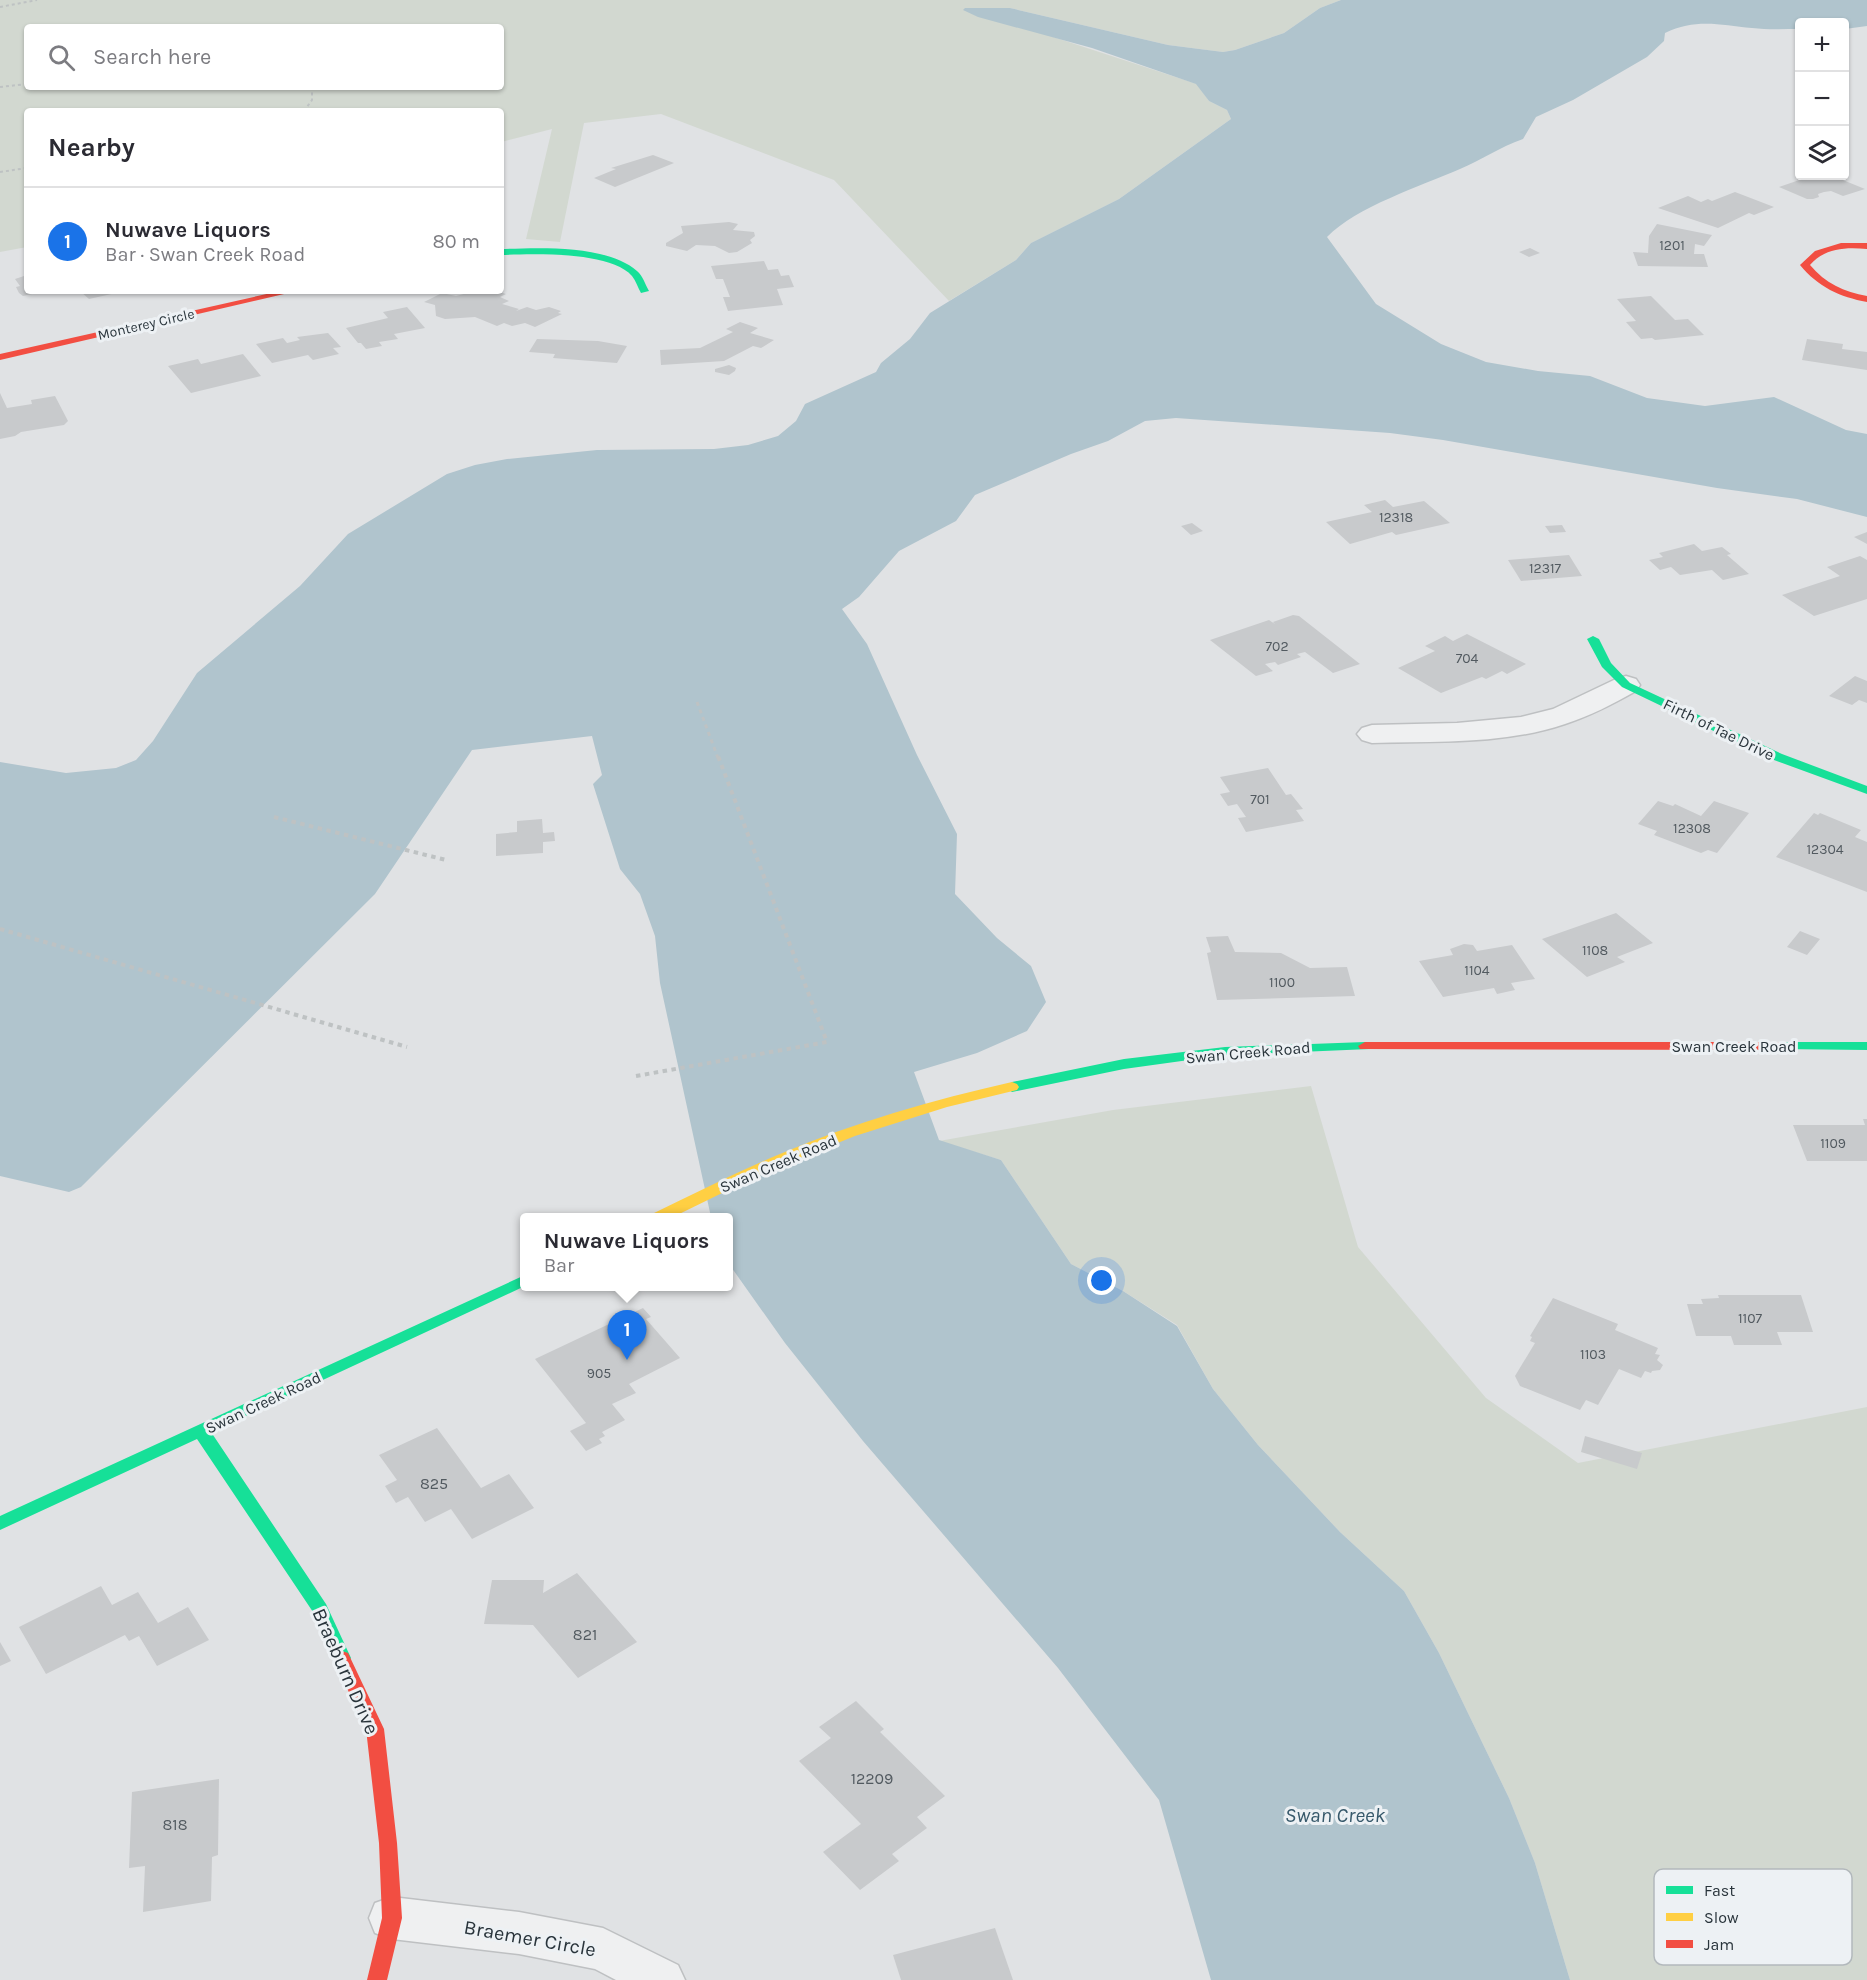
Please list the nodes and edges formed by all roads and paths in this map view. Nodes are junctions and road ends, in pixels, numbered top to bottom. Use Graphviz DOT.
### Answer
graph roads {
  1 [pos="38,0"];
  2 [pos="0,7"];
  3 [pos="24,84"];
  4 [pos="0,87"];
  5 [pos="313,90"];
  6 [pos="310,108"];
  7 [pos="24,168"];
  8 [pos="0,172"];
  9 [pos="1867,246"];
  10 [pos="504,252"];
  11 [pos="644,291"];
  12 [pos="279,294"];
  13 [pos="1867,299"];
  14 [pos="0,357"];
  15 [pos="1593,639"];
  16 [pos="1626,685"];
  17 [pos="697,702"];
  18 [pos="1372,734"];
  19 [pos="1867,790"];
  20 [pos="274,817"];
  21 [pos="446,860"];
  22 [pos="0,929"];
  23 [pos="1867,1046"];
  24 [pos="407,1047"];
  25 [pos="636,1076"];
  26 [pos="667,1213"];
  27 [pos="520,1282"];
  28 [pos="201,1431"];
  29 [pos="0,1523"];
  30 [pos="393,1918"];
  31 [pos="377,1980"];
  32 [pos="661,1980"];
  1 -- 2 [label="path"];
  3 -- 4 [label="path"];
  5 -- 6 [label="path"];
  7 -- 8 [label="path"];
  9 -- 13 [label="street"];
  10 -- 11 [label="street"];
  12 -- 14 [label="street, Monterey Circle"];
  15 -- 16 [label="street, Firth of Tae Drive"];
  16 -- 18 [label="street"];
  16 -- 19 [label="street, Firth of Tae Drive"];
  17 -- 25 [label="path"];
  20 -- 21 [label="path"];
  22 -- 24 [label="path"];
  23 -- 26 [label="street, Swan Creek Road"];
  27 -- 28 [label="street, Swan Creek Road"];
  28 -- 29 [label="street, Swan Creek Road"];
  28 -- 30 [label="street, Braeburn Drive"];
  30 -- 31 [label="street, Braeburn Drive"];
  30 -- 32 [label="street, Braemer Circle"];
}
